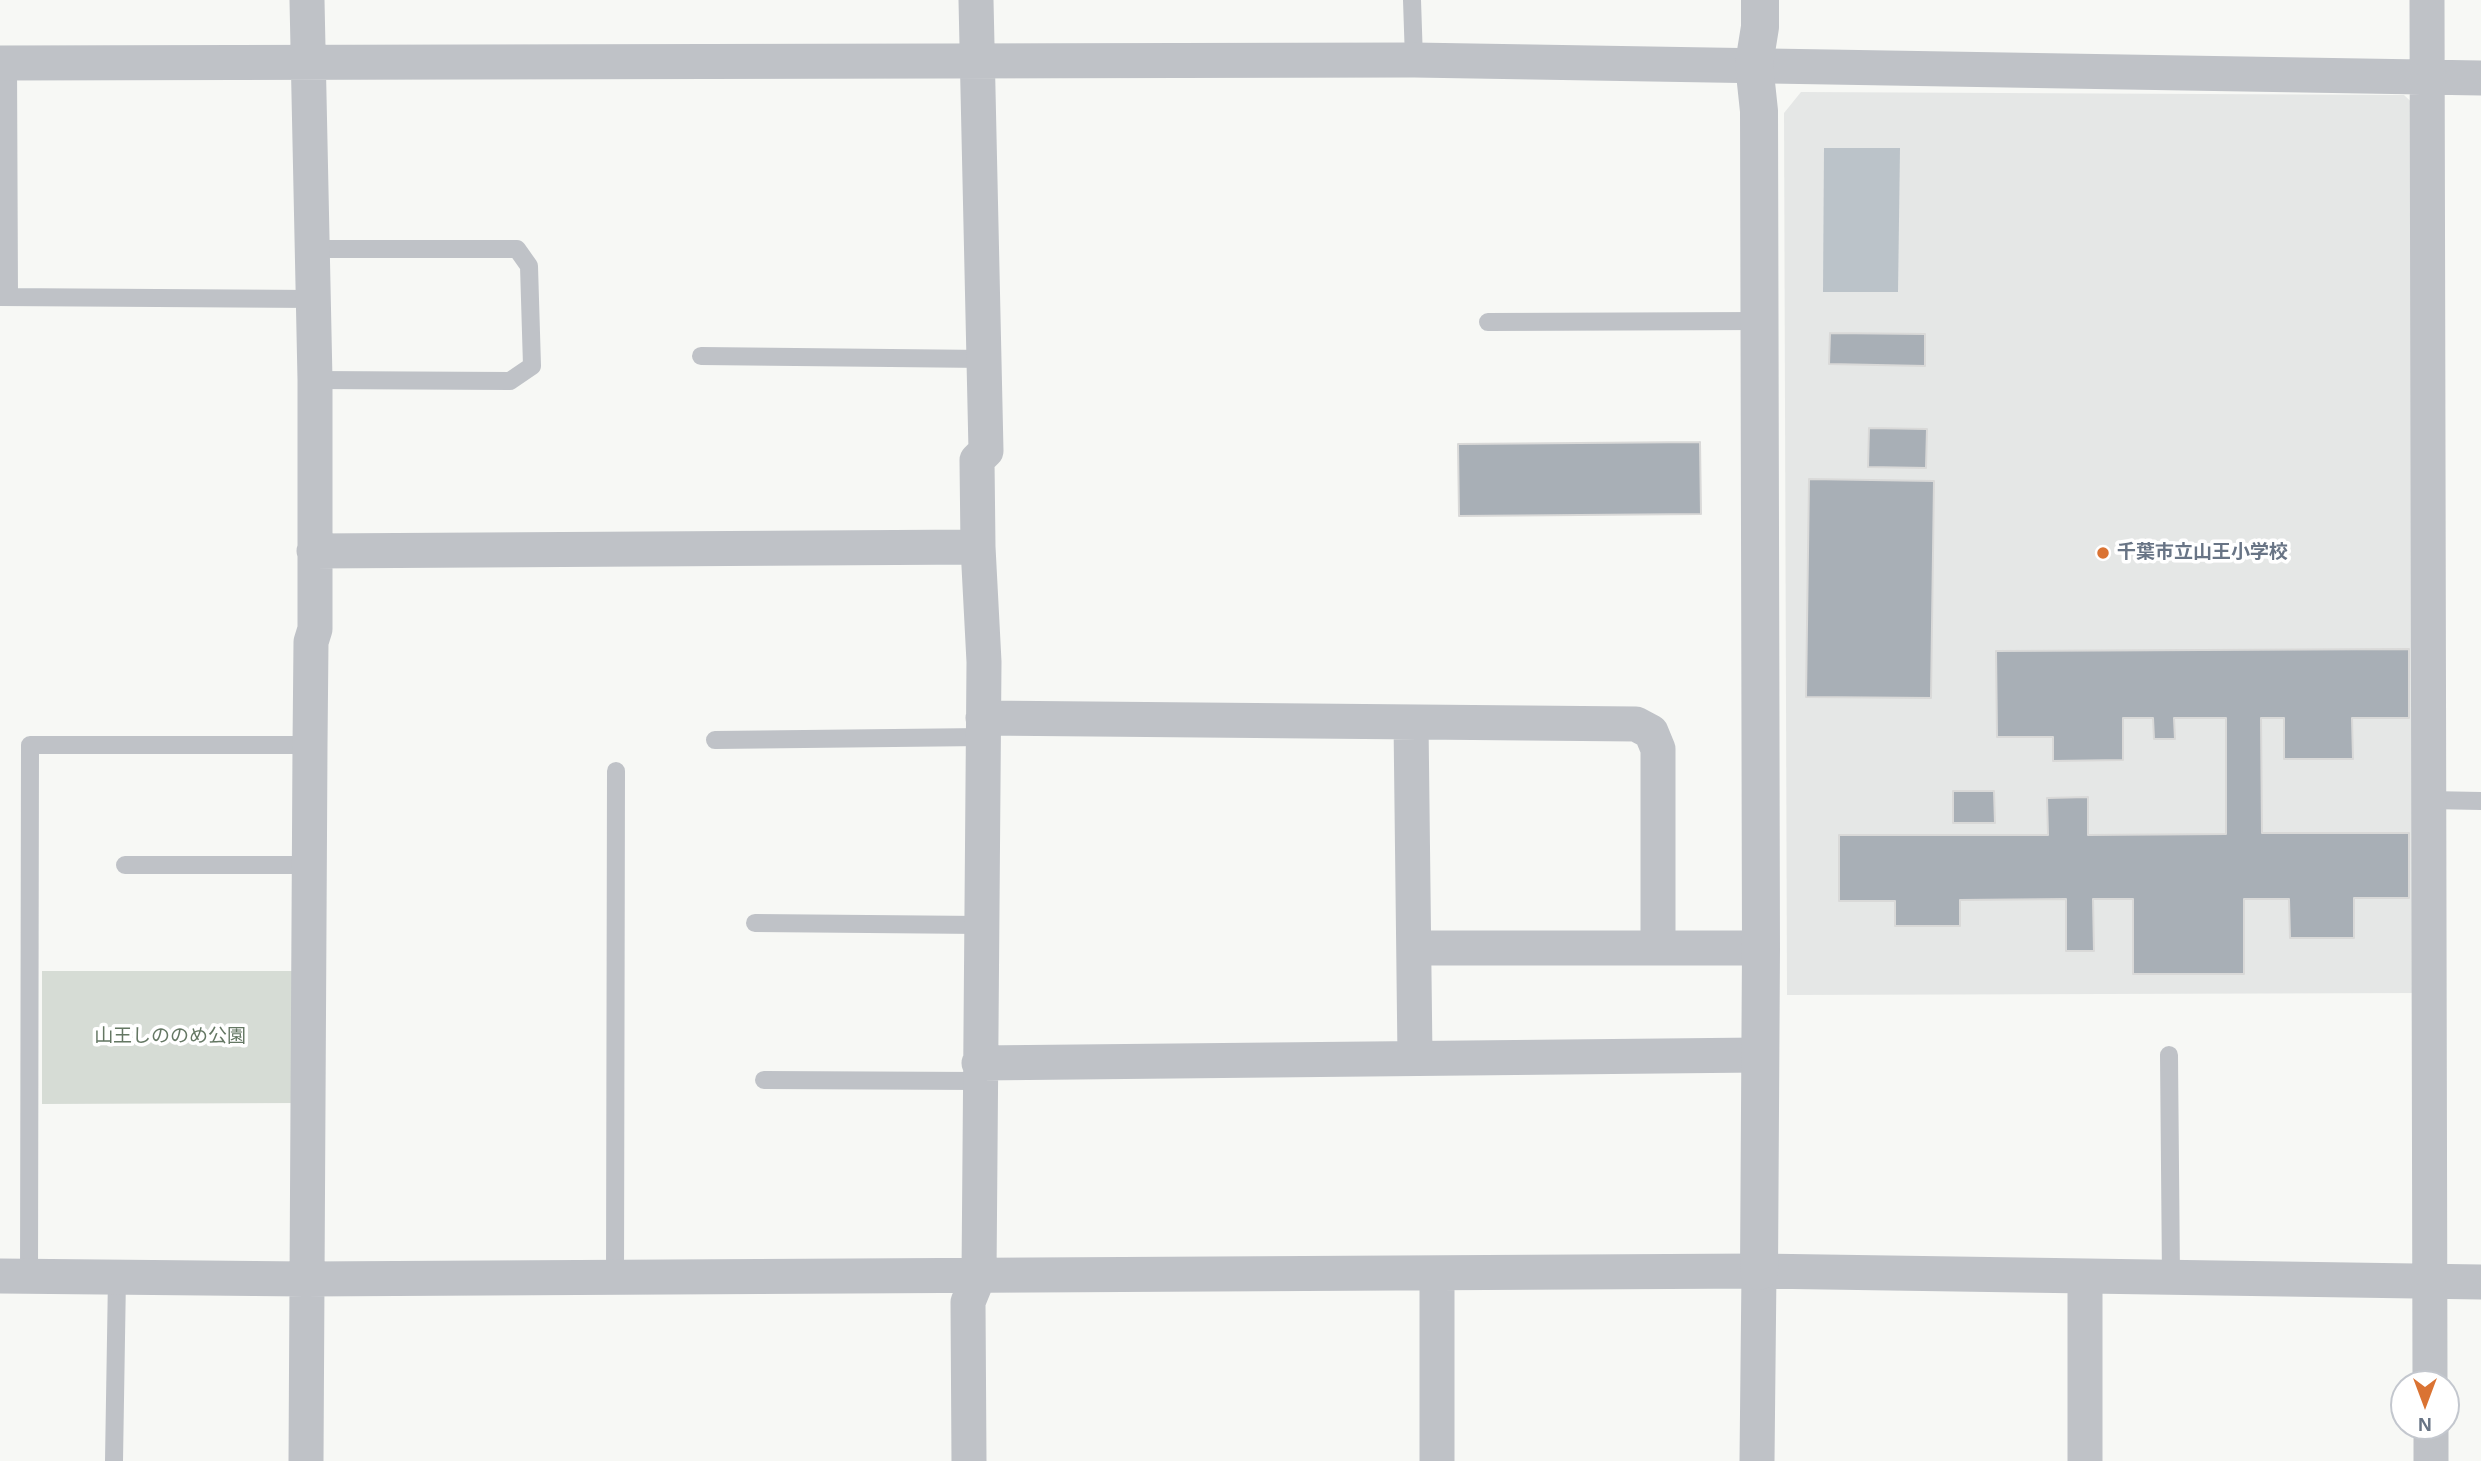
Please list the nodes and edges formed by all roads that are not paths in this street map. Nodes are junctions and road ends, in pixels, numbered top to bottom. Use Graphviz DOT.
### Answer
graph roads {
  1 [pos="307,0"];
  2 [pos="976,0"];
  3 [pos="1412,0"];
  4 [pos="1760,0"];
  5 [pos="2427,0"];
  6 [pos="307,61"];
  7 [pos="977,61"];
  8 [pos="1413,61"];
  9 [pos="4,63"];
  10 [pos="1754,64"];
  11 [pos="2427,78"];
  12 [pos="2481,78"];
  13 [pos="313,249"];
  14 [pos="5,297"];
  15 [pos="314,299"];
  16 [pos="1759,321"];
  17 [pos="1488,322"];
  18 [pos="701,356"];
  19 [pos="985,359"];
  20 [pos="316,380"];
  21 [pos="978,547"];
  22 [pos="314,551"];
  23 [pos="1411,722"];
  24 [pos="983,728"];
  25 [pos="715,740"];
  26 [pos="310,746"];
  27 [pos="616,771"];
  28 [pos="2429,800"];
  29 [pos="2481,800"];
  30 [pos="125,865"];
  31 [pos="310,865"];
  32 [pos="755,923"];
  33 [pos="981,925"];
  34 [pos="1658,947"];
  35 [pos="1413,948"];
  36 [pos="1761,948"];
  37 [pos="1759,1055"];
  38 [pos="2169,1055"];
  39 [pos="1415,1058"];
  40 [pos="979,1072"];
  41 [pos="764,1080"];
  42 [pos="1759,1271"];
  43 [pos="1437,1274"];
  44 [pos="979,1275"];
  45 [pos="15,1276"];
  46 [pos="117,1277"];
  47 [pos="615,1277"];
  48 [pos="2085,1277"];
  49 [pos="2171,1278"];
  50 [pos="305,1279"];
  51 [pos="2430,1282"];
  52 [pos="2481,1282"];
  53 [pos="2430,1370"];
  54 [pos="2431,1440"];
  55 [pos="114,1461"];
  56 [pos="306,1461"];
  57 [pos="969,1461"];
  58 [pos="1437,1461"];
  59 [pos="1757,1461"];
  60 [pos="2085,1461"];
  61 [pos="2431,1461"];
  1 -- 6 [label="street"];
  2 -- 7 [label="street"];
  3 -- 8 [label="lane"];
  4 -- 10 [label="street"];
  5 -- 11 [label="street"];
  6 -- 7 [label="street"];
  6 -- 9 [label="street"];
  6 -- 13 [label="street"];
  7 -- 8 [label="street"];
  7 -- 19 [label="street"];
  8 -- 10 [label="street"];
  9 -- 14 [label="lane"];
  10 -- 11 [label="street"];
  10 -- 16 [label="street"];
  11 -- 12 [label="street"];
  11 -- 28 [label="street"];
  13 -- 15 [label="street"];
  13 -- 20 [label="lane"];
  14 -- 15 [label="lane"];
  15 -- 20 [label="street"];
  16 -- 17 [label="lane"];
  16 -- 36 [label="street"];
  18 -- 19 [label="lane"];
  19 -- 21 [label="street"];
  20 -- 22 [label="street"];
  21 -- 22 [label="street"];
  21 -- 24 [label="street"];
  22 -- 26 [label="street"];
  23 -- 24 [label="street"];
  23 -- 34 [label="street"];
  23 -- 35 [label="street"];
  24 -- 25 [label="lane"];
  24 -- 33 [label="street"];
  26 -- 31 [label="street"];
  26 -- 45 [label="lane"];
  27 -- 47 [label="lane"];
  28 -- 29 [label="lane"];
  28 -- 51 [label="street"];
  30 -- 31 [label="lane"];
  31 -- 50 [label="street"];
  32 -- 33 [label="lane"];
  33 -- 40 [label="street"];
  34 -- 35 [label="street"];
  34 -- 36 [label="street"];
  35 -- 39 [label="street"];
  36 -- 37 [label="street"];
  37 -- 39 [label="street"];
  37 -- 42 [label="street"];
  38 -- 49 [label="lane"];
  39 -- 40 [label="street"];
  40 -- 41 [label="lane"];
  40 -- 44 [label="street"];
  42 -- 43 [label="street"];
  42 -- 48 [label="street"];
  42 -- 59 [label="street"];
  43 -- 44 [label="street"];
  43 -- 58 [label="street"];
  44 -- 47 [label="street"];
  44 -- 57 [label="street"];
  45 -- 46 [label="street"];
  46 -- 50 [label="street"];
  46 -- 55 [label="lane"];
  47 -- 50 [label="street"];
  48 -- 49 [label="street"];
  48 -- 60 [label="street"];
  49 -- 51 [label="street"];
  50 -- 56 [label="street"];
  51 -- 52 [label="street"];
  51 -- 53 [label="street"];
  54 -- 61 [label="street"];
}
